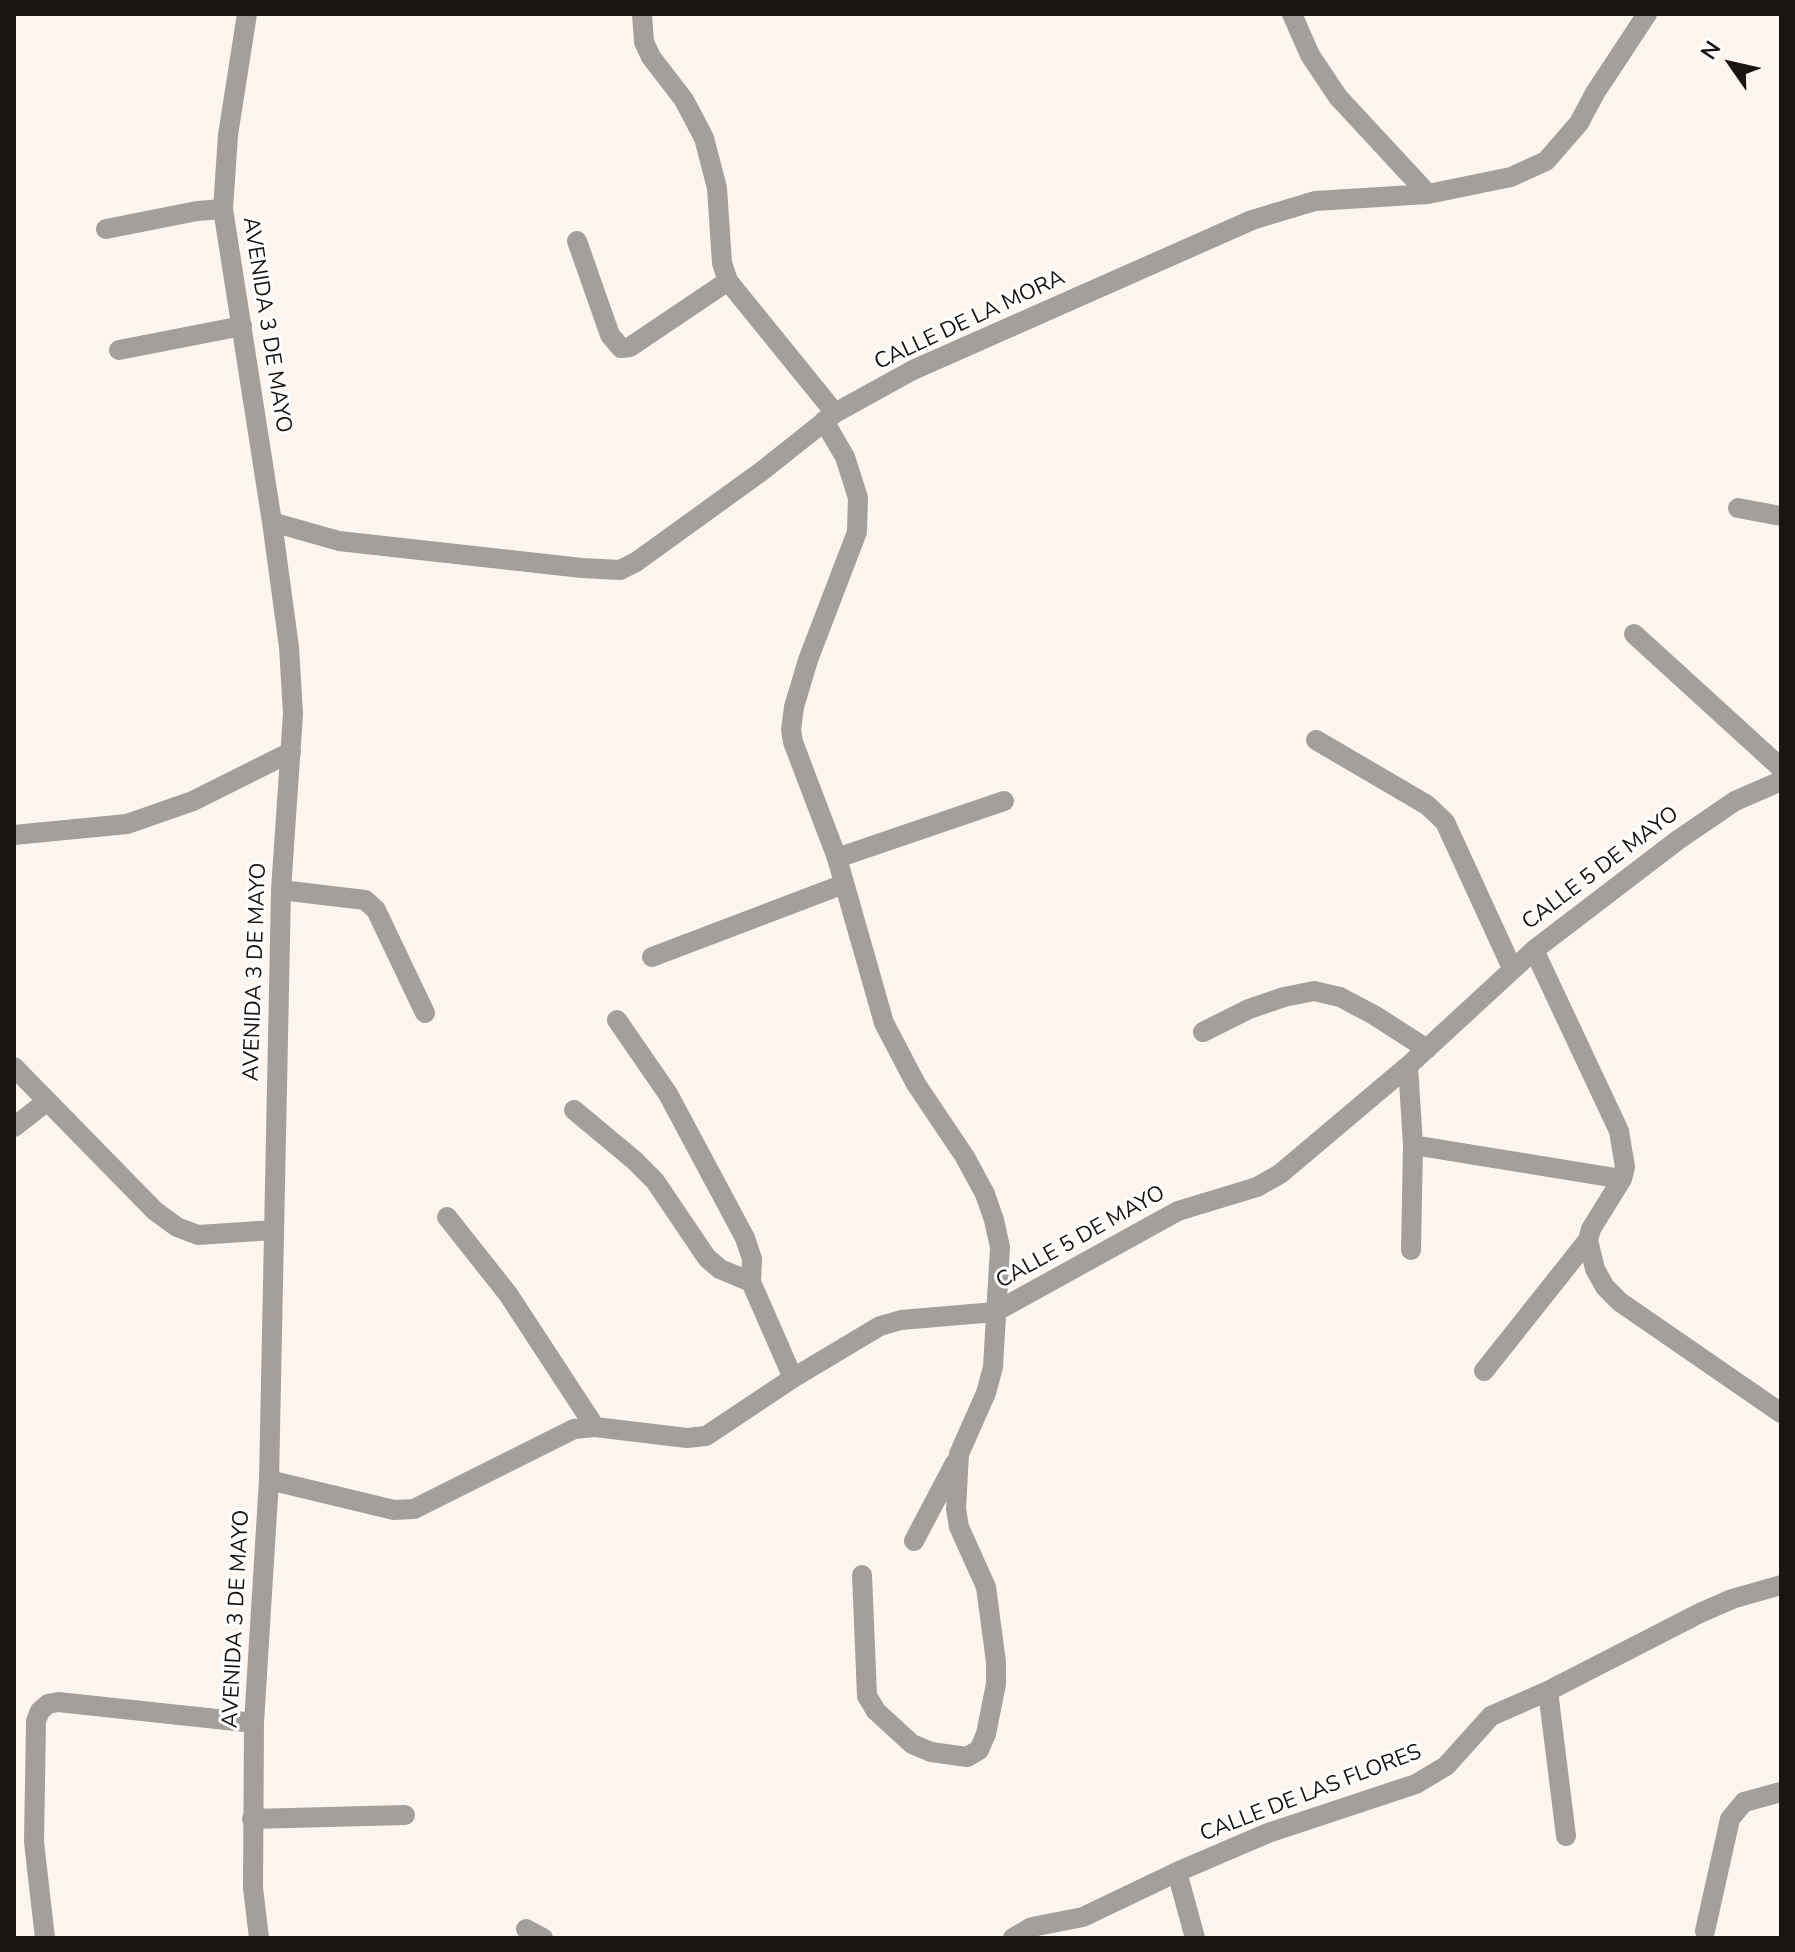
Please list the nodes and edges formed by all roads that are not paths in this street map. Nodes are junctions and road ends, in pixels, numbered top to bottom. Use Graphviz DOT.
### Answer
graph roads {
  1 [pos="247,14"];
  2 [pos="642,14"];
  3 [pos="1292,14"];
  4 [pos="1647,14"];
  5 [pos="1428,194"];
  6 [pos="223,209"];
  7 [pos="106,229"];
  8 [pos="577,241"];
  9 [pos="728,281"];
  10 [pos="242,326"];
  11 [pos="119,350"];
  12 [pos="829,417"];
  13 [pos="1738,508"];
  14 [pos="1781,516"];
  15 [pos="272,522"];
  16 [pos="1634,634"];
  17 [pos="1316,740"];
  18 [pos="291,752"];
  19 [pos="1781,768"];
  20 [pos="1781,781"];
  21 [pos="1004,801"];
  22 [pos="14,835"];
  23 [pos="837,858"];
  24 [pos="844,884"];
  25 [pos="281,890"];
  26 [pos="1534,950"];
  27 [pos="652,957"];
  28 [pos="1512,968"];
  29 [pos="425,1013"];
  30 [pos="617,1020"];
  31 [pos="1203,1032"];
  32 [pos="1427,1049"];
  33 [pos="1408,1066"];
  34 [pos="14,1067"];
  35 [pos="46,1102"];
  36 [pos="574,1110"];
  37 [pos="14,1127"];
  38 [pos="1413,1145"];
  39 [pos="1622,1179"];
  40 [pos="447,1217"];
  41 [pos="274,1230"];
  42 [pos="1588,1240"];
  43 [pos="1411,1250"];
  44 [pos="751,1282"];
  45 [pos="995,1312"];
  46 [pos="1484,1371"];
  47 [pos="793,1378"];
  48 [pos="1781,1413"];
  49 [pos="595,1427"];
  50 [pos="959,1454"];
  51 [pos="269,1480"];
  52 [pos="914,1541"];
  53 [pos="862,1575"];
  54 [pos="1781,1585"];
  55 [pos="1548,1691"];
  56 [pos="254,1723"];
  57 [pos="1781,1792"];
  58 [pos="405,1815"];
  59 [pos="252,1819"];
  60 [pos="1566,1836"];
  61 [pos="24,1842"];
  62 [pos="1177,1872"];
  63 [pos="1705,1931"];
  64 [pos="45,1938"];
  65 [pos="259,1938"];
  66 [pos="1013,1938"];
  67 [pos="1195,1938"];
  1 -- 6 [label="street, AVENIDA 3 DE MAYO"];
  2 -- 9 [label="street"];
  3 -- 5 [label="street"];
  4 -- 5 [label="street, CALLE DE LA MORA"];
  5 -- 12 [label="street, CALLE DE LA MORA"];
  6 -- 7 [label="street"];
  6 -- 10 [label="street, AVENIDA 3 DE MAYO"];
  8 -- 9 [label="street"];
  9 -- 12 [label="street"];
  10 -- 11 [label="street"];
  10 -- 15 [label="street, AVENIDA 3 DE MAYO"];
  12 -- 15 [label="street, CALLE DE LA MORA"];
  12 -- 23 [label="street"];
  13 -- 14 [label="street"];
  15 -- 18 [label="street, AVENIDA 3 DE MAYO"];
  16 -- 19 [label="street"];
  17 -- 28 [label="street"];
  18 -- 22 [label="street"];
  18 -- 25 [label="street, AVENIDA 3 DE MAYO"];
  20 -- 26 [label="street, CALLE 5 DE MAYO"];
  21 -- 23 [label="street"];
  23 -- 24 [label="street"];
  24 -- 27 [label="street"];
  24 -- 45 [label="street"];
  25 -- 29 [label="street"];
  25 -- 41 [label="street, AVENIDA 3 DE MAYO"];
  26 -- 28 [label="street, CALLE 5 DE MAYO"];
  26 -- 39 [label="street"];
  28 -- 32 [label="street, CALLE 5 DE MAYO"];
  30 -- 44 [label="street"];
  31 -- 32 [label="street"];
  32 -- 33 [label="street, CALLE 5 DE MAYO"];
  33 -- 38 [label="street"];
  33 -- 45 [label="street, CALLE 5 DE MAYO"];
  34 -- 35 [label="street"];
  35 -- 37 [label="street"];
  35 -- 41 [label="street"];
  36 -- 44 [label="street"];
  38 -- 39 [label="street"];
  38 -- 43 [label="street"];
  39 -- 42 [label="street"];
  40 -- 49 [label="street"];
  41 -- 51 [label="street, AVENIDA 3 DE MAYO"];
  42 -- 46 [label="street"];
  42 -- 48 [label="street"];
  44 -- 47 [label="street"];
  45 -- 47 [label="street, CALLE 5 DE MAYO"];
  45 -- 50 [label="street"];
  47 -- 49 [label="street, CALLE 5 DE MAYO"];
  49 -- 51 [label="street, CALLE 5 DE MAYO"];
  50 -- 52 [label="street"];
  50 -- 53 [label="street"];
  51 -- 56 [label="street, AVENIDA 3 DE MAYO"];
  54 -- 55 [label="street, CALLE DE LAS FLORES"];
  55 -- 60 [label="street"];
  55 -- 62 [label="street, CALLE DE LAS FLORES"];
  56 -- 59 [label="street, AVENIDA 3 DE MAYO"];
  56 -- 61 [label="street"];
  57 -- 63 [label="street"];
  58 -- 59 [label="street"];
  59 -- 65 [label="street, AVENIDA 3 DE MAYO"];
  61 -- 64 [label="street"];
  62 -- 66 [label="street, CALLE DE LAS FLORES"];
  62 -- 67 [label="street"];
}
